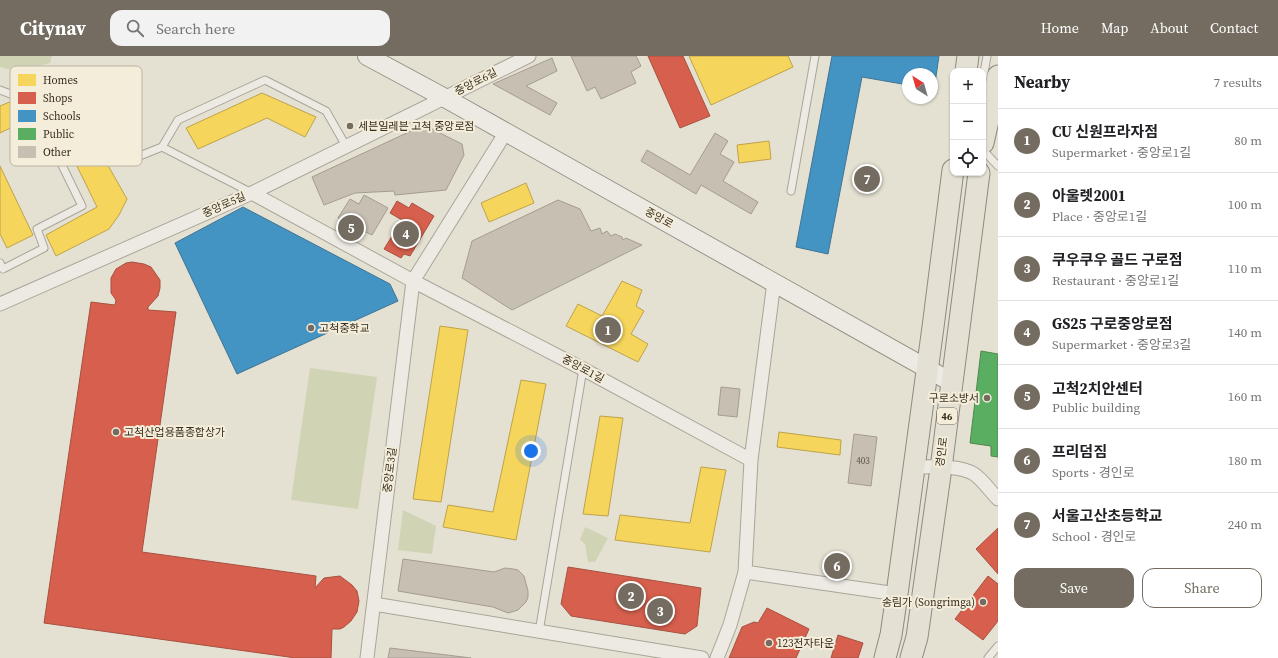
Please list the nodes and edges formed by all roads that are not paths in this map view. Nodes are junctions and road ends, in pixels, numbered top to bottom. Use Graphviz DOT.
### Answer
graph roads {
  1 [pos="367,56"];
  2 [pos="529,56"];
  3 [pos="815,56"];
  4 [pos="968,56"];
  5 [pos="987,56"];
  6 [pos="966,68"];
  7 [pos="985,68"];
  8 [pos="998,76"];
  9 [pos="0,90"];
  10 [pos="10,94"];
  11 [pos="445,98"];
  12 [pos="506,132"];
  13 [pos="984,140"];
  14 [pos="346,146"];
  15 [pos="162,147"];
  16 [pos="986,148"];
  17 [pos="142,155"];
  18 [pos="62,166"];
  19 [pos="998,166"];
  20 [pos="952,176"];
  21 [pos="979,176"];
  22 [pos="791,190"];
  23 [pos="252,193"];
  24 [pos="0,263"];
  25 [pos="413,281"];
  26 [pos="774,282"];
  27 [pos="0,304"];
  28 [pos="927,368"];
  29 [pos="583,369"];
  30 [pos="951,382"];
  31 [pos="751,460"];
  32 [pos="914,467"];
  33 [pos="940,468"];
  34 [pos="998,499"];
  35 [pos="745,572"];
  36 [pos="897,594"];
  37 [pos="374,604"];
  38 [pos="539,632"];
  39 [pos="998,646"];
  40 [pos="367,658"];
  41 [pos="702,658"];
  42 [pos="717,658"];
  43 [pos="885,658"];
  44 [pos="911,658"];
  45 [pos="988,658"];
  1 -- 11 [label="main road, 중앙로"];
  2 -- 11 [label="street, 중앙로6길"];
  3 -- 22 [label="lane"];
  4 -- 6 [label="main road"];
  5 -- 7 [label="lane"];
  8 -- 13 [label="main road"];
  9 -- 10 [label="lane"];
  11 -- 12 [label="main road, 중앙로"];
  11 -- 14 [label="street, 중앙로5길"];
  12 -- 25 [label="street, 중앙로3길"];
  12 -- 26 [label="main road, 중앙로"];
  14 -- 15 [label="lane"];
  14 -- 23 [label="street, 중앙로5길"];
  15 -- 17 [label="lane"];
  15 -- 23 [label="lane"];
  16 -- 19 [label="lane"];
  18 -- 24 [label="lane"];
  20 -- 28 [label="main road, 46"];
  21 -- 30 [label="main road, 경인로 / 46"];
  23 -- 25 [label="street"];
  23 -- 27 [label="street, 중앙로5길"];
  25 -- 29 [label="street, 중앙로1길"];
  25 -- 37 [label="street, 중앙로3길"];
  26 -- 28 [label="main road, 중앙로"];
  26 -- 31 [label="street"];
  28 -- 30 [label="main road, 중앙로"];
  28 -- 32 [label="main road, 46"];
  29 -- 31 [label="street, 중앙로1길"];
  29 -- 38 [label="lane"];
  30 -- 33 [label="main road, 경인로 / 46"];
  31 -- 35 [label="street"];
  32 -- 33 [label="street"];
  32 -- 36 [label="main road, 46"];
  33 -- 34 [label="street"];
  33 -- 44 [label="main road, 경인로 / 46"];
  35 -- 36 [label="street"];
  35 -- 42 [label="street"];
  36 -- 43 [label="main road, 46"];
  37 -- 38 [label="street"];
  37 -- 40 [label="street, 중앙로3길"];
  38 -- 41 [label="street"];
  39 -- 45 [label="lane"];
}
